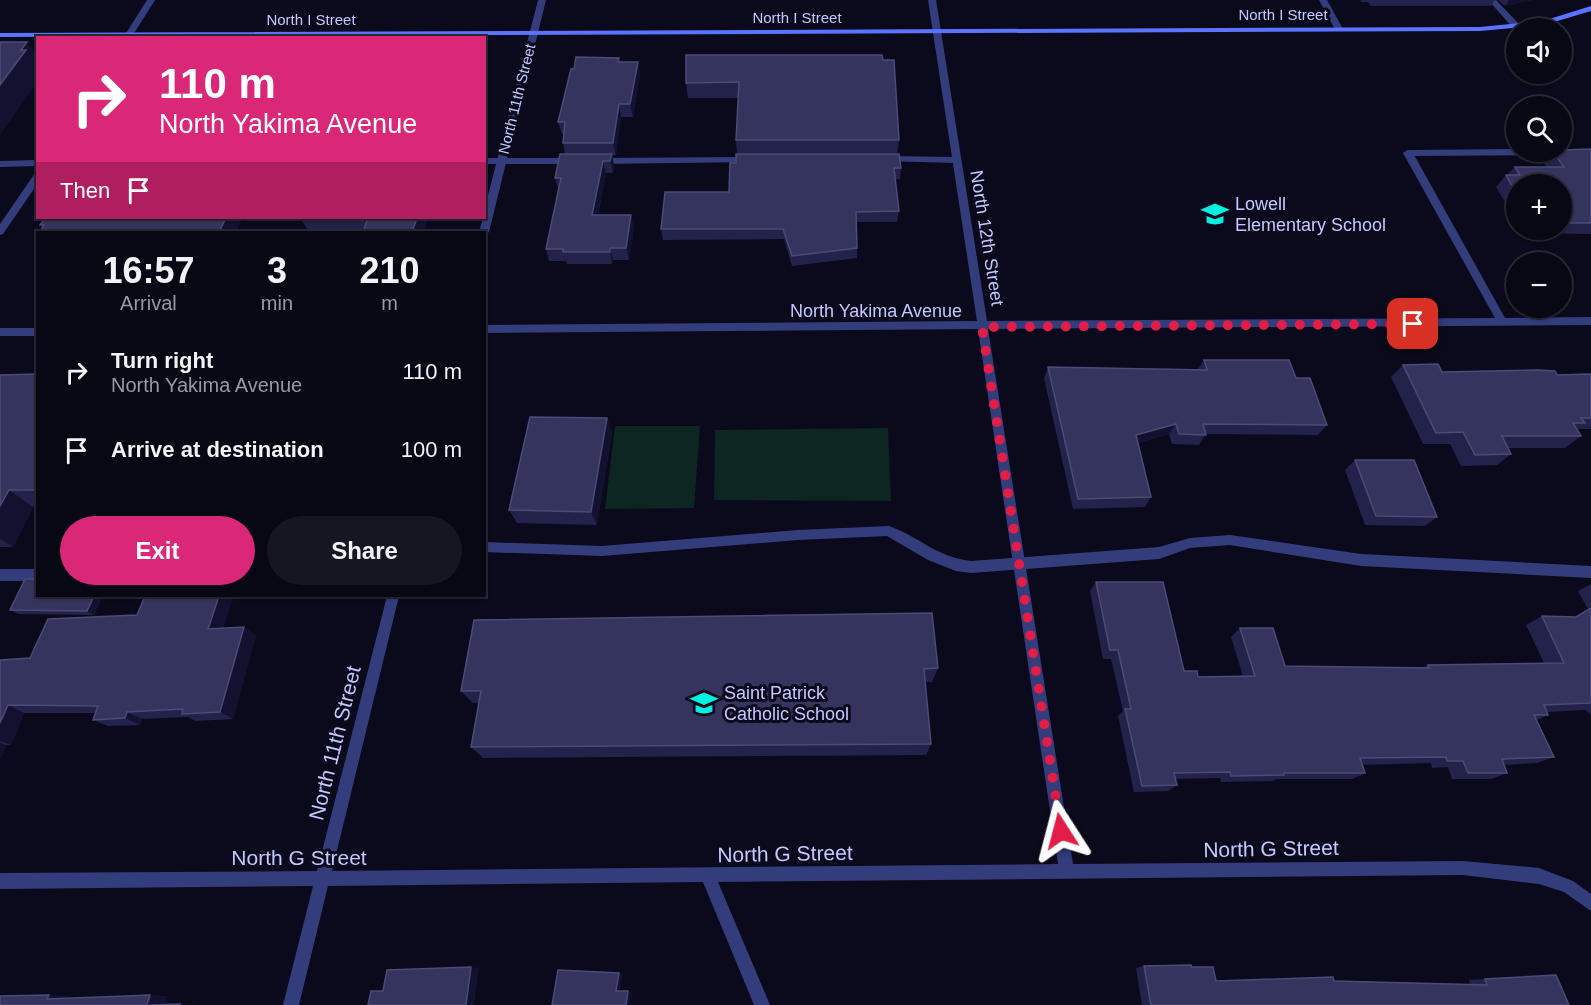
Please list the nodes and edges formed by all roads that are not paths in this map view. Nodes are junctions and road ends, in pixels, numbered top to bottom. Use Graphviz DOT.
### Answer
graph roads {
  1 [pos="151,0"];
  2 [pos="542,0"];
  3 [pos="932,0"];
  4 [pos="1323,0"];
  5 [pos="1492,0"];
  6 [pos="1591,8"];
  7 [pos="1509,18"];
  8 [pos="1560,18"];
  9 [pos="1506,27"];
  10 [pos="1339,29"];
  11 [pos="936,31"];
  12 [pos="533,33"];
  13 [pos="0,35"];
  14 [pos="128,36"];
  15 [pos="1591,152"];
  16 [pos="879,159"];
  17 [pos="761,160"];
  18 [pos="956,160"];
  19 [pos="486,161"];
  20 [pos="501,161"];
  21 [pos="36,163"];
  22 [pos="0,164"];
  23 [pos="36,178"];
  24 [pos="484,231"];
  25 [pos="0,232"];
  26 [pos="1591,321"];
  27 [pos="1503,323"];
  28 [pos="982,327"];
  29 [pos="486,329"];
  30 [pos="0,332"];
  31 [pos="36,332"];
  32 [pos="486,548"];
  33 [pos="1019,563"];
  34 [pos="1591,572"];
  35 [pos="0,575"];
  36 [pos="36,575"];
  37 [pos="393,597"];
  38 [pos="1067,872"];
  39 [pos="708,876"];
  40 [pos="322,879"];
  41 [pos="0,881"];
  42 [pos="1591,903"];
  43 [pos="291,1005"];
  44 [pos="762,1005"];
  1 -- 14 [label="street"];
  2 -- 12 [label="street, North 11th Street"];
  3 -- 11 [label="street, North 12th Street"];
  4 -- 10 [label="street"];
  5 -- 7 [label="street"];
  6 -- 8 [label="main road, North I Street"];
  9 -- 10 [label="main road, North I Street"];
  10 -- 11 [label="main road, North I Street"];
  11 -- 12 [label="main road, North I Street"];
  11 -- 18 [label="street, North 12th Street"];
  12 -- 14 [label="main road, North I Street"];
  12 -- 20 [label="street, North 11th Street"];
  13 -- 14 [label="main road, North I Street"];
  15 -- 27 [label="street"];
  16 -- 18 [label="street"];
  17 -- 20 [label="street"];
  18 -- 28 [label="street, North 12th Street"];
  19 -- 20 [label="street"];
  20 -- 24 [label="street, North 11th Street"];
  21 -- 22 [label="street"];
  23 -- 25 [label="street"];
  26 -- 27 [label="street, North Yakima Avenue"];
  27 -- 28 [label="street, North Yakima Avenue"];
  28 -- 29 [label="street, North Yakima Avenue"];
  28 -- 33 [label="street, North 12th Street"];
  30 -- 31 [label="street"];
  32 -- 33 [label="street"];
  33 -- 34 [label="street"];
  33 -- 38 [label="street, North 12th Street"];
  35 -- 36 [label="street"];
  37 -- 40 [label="street, North 11th Street"];
  38 -- 39 [label="street, North G Street"];
  38 -- 42 [label="street, North G Street"];
  39 -- 40 [label="street, North G Street"];
  39 -- 44 [label="street"];
  40 -- 41 [label="street, North G Street"];
  40 -- 43 [label="street, North 11th Street"];
}
